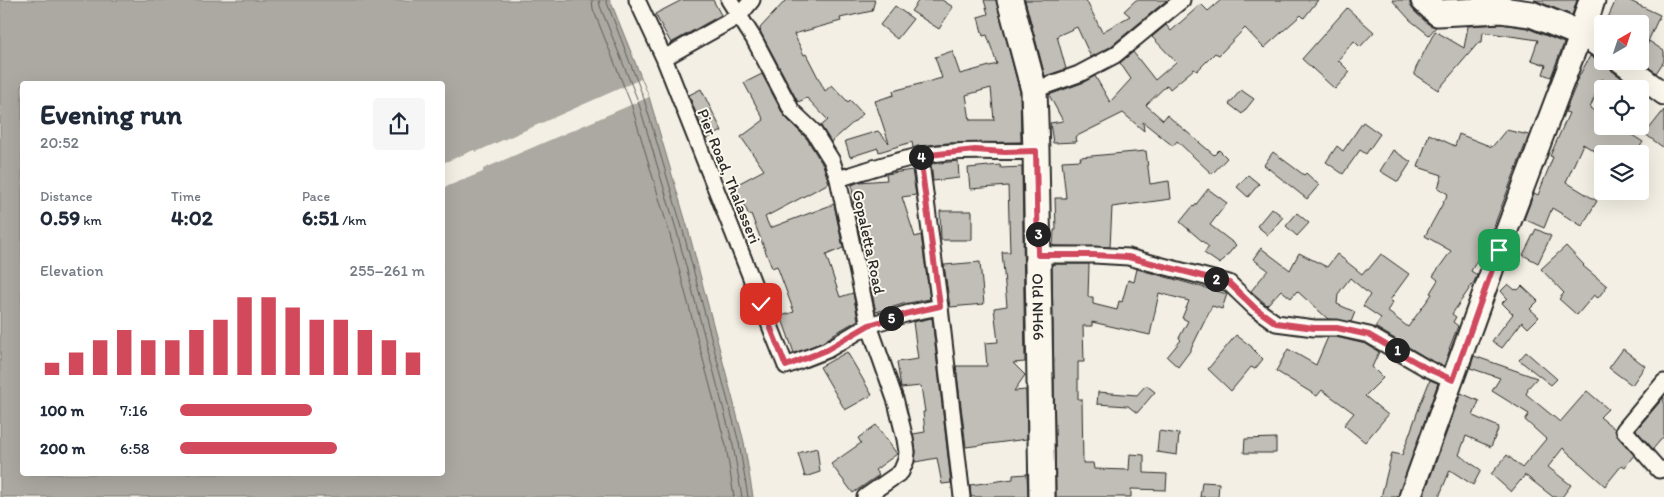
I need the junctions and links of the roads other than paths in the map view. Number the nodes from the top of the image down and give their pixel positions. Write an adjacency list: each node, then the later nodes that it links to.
1 (636, 0): 11 (street, Pier Road, Thalasseri)
2 (730, 0): 8 (street, Gopaletta Road)
3 (752, 0): 8 (street)
4 (1010, 0): 13 (main road, Old NH66)
5 (1182, 0): 13 (street)
6 (1424, 0): 9 (main road)
7 (1592, 0): 9 (main road)
8 (739, 16): 11 (street); 17 (street, Gopaletta Road)
9 (1581, 34): 10 (street); 21 (street)
10 (1594, 43)
11 (664, 58): 20 (street, Pier Road, Thalasseri)
12 (1632, 70): 14 (street)
13 (1034, 90): 15 (main road, Old NH66)
14 (1664, 94)
15 (1036, 151): 16 (street); 18 (main road, Old NH66)
16 (920, 156): 17 (street); 19 (street)
17 (838, 179): 20 (street, Gopaletta Road)
18 (1038, 255): 21 (street); 26 (main road, Old NH66)
19 (940, 306): 20 (street); 25 (street)
20 (869, 325): 24 (street, Gopaletta Road)
21 (1453, 380): 27 (street)
22 (1664, 382): 23 (street)
23 (1664, 469)
24 (865, 497)
25 (962, 497)
26 (1042, 497)
27 (1410, 497)

